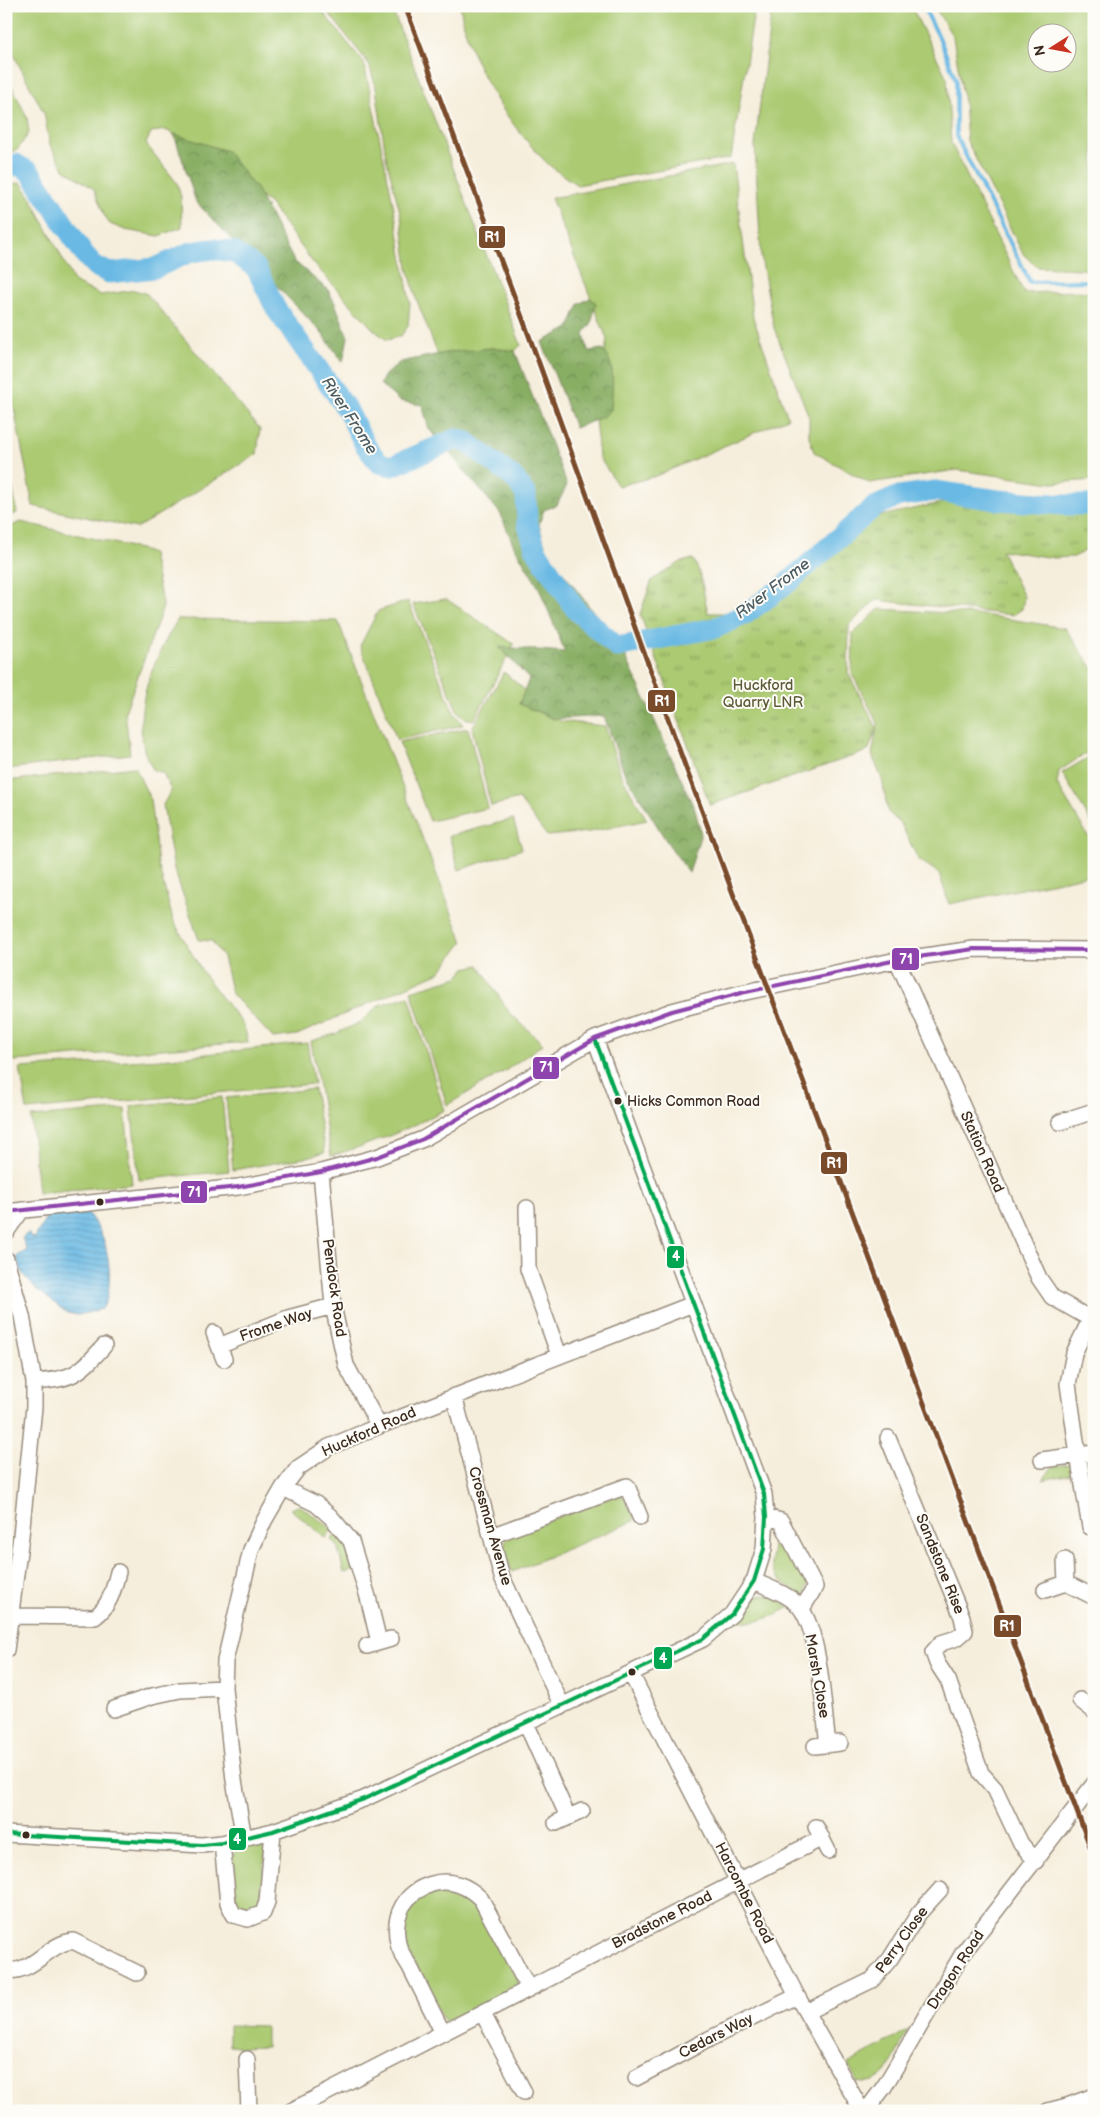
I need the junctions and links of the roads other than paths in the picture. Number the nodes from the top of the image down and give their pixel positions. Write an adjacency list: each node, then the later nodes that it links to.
1 (1094, 950): 2 (street)
2 (897, 960): 3 (street); 14 (street, Station Road)
3 (595, 1039): 6 (street); 12 (street)
4 (1094, 1110): 5 (street)
5 (1060, 1122)
6 (321, 1172): 8 (street); 13 (street, Pendock Road)
7 (527, 1208): 17 (street)
8 (22, 1210): 9 (street); 10 (street)
9 (6, 1212)
10 (6, 1232)
11 (6, 1260): 18 (street)
12 (693, 1304): 17 (street, Huckford Road); 26 (street)
13 (334, 1306): 16 (street, Frome Way); 20 (street, Pendock Road)
14 (1092, 1320): 23 (street)
15 (104, 1346): 18 (street)
16 (219, 1346)
17 (559, 1355): 19 (street, Huckford Road)
18 (34, 1382): 29 (street)
19 (454, 1396): 20 (street, Huckford Road); 30 (street, Crossman Avenue)
20 (379, 1426): 25 (street, Huckford Road)
21 (888, 1438): 56 (street, Sandstone Rise)
22 (1094, 1453): 23 (street)
23 (1078, 1455): 24 (street); 28 (street)
24 (1042, 1460)
25 (283, 1488): 39 (street); 42 (street, Huckford Road)
26 (766, 1516): 33 (street); 37 (street)
27 (640, 1517): 30 (street)
28 (1090, 1527)
29 (14, 1535): 38 (street)
30 (492, 1536): 44 (street, Crossman Avenue)
31 (1065, 1560): 34 (street)
32 (118, 1572): 38 (street)
33 (754, 1580): 37 (street); 41 (street)
34 (1066, 1583): 35 (street); 36 (street)
35 (1044, 1590)
36 (1094, 1597)
37 (802, 1609): 48 (street, Marsh Close)
38 (10, 1616): 40 (street)
39 (379, 1642)
40 (6, 1650)
41 (631, 1674): 44 (street); 57 (street, Harcombe Road)
42 (224, 1688): 46 (street); 53 (street, Huckford Road)
43 (1080, 1700): 45 (street)
44 (562, 1706): 47 (street)
45 (1094, 1710)
46 (122, 1711)
47 (526, 1723): 50 (street); 51 (street)
48 (828, 1745)
49 (1094, 1784): 56 (street, Dragon Road)
50 (569, 1817)
51 (273, 1831): 53 (street); 55 (street)
52 (6, 1834): 55 (street)
53 (244, 1839): 55 (street)
54 (822, 1839): 57 (street, Bradstone Road)
55 (222, 1844)
56 (1036, 1861): 72 (street, Dragon Road)
57 (738, 1881): 61 (street, Bradstone Road); 62 (street, Harcombe Road)
58 (940, 1890): 63 (street, Perry Close)
59 (6, 1970): 60 (street)
60 (137, 1973)
61 (529, 1989): 64 (street, Bradstone Road); 65 (street)
62 (797, 1996): 63 (street, Harcombe Road); 67 (street, Cedars Way)
63 (806, 2012): 72 (street, Harcombe Road)
64 (483, 2014): 65 (street, Bradstone Road); 68 (street)
65 (443, 2033): 71 (street, Bradstone Road)
66 (247, 2059): 70 (street)
67 (636, 2078)
68 (524, 2092)
69 (1094, 2096): 73 (street)
70 (249, 2111)
71 (291, 2111)
72 (864, 2111)
73 (1048, 2111)

